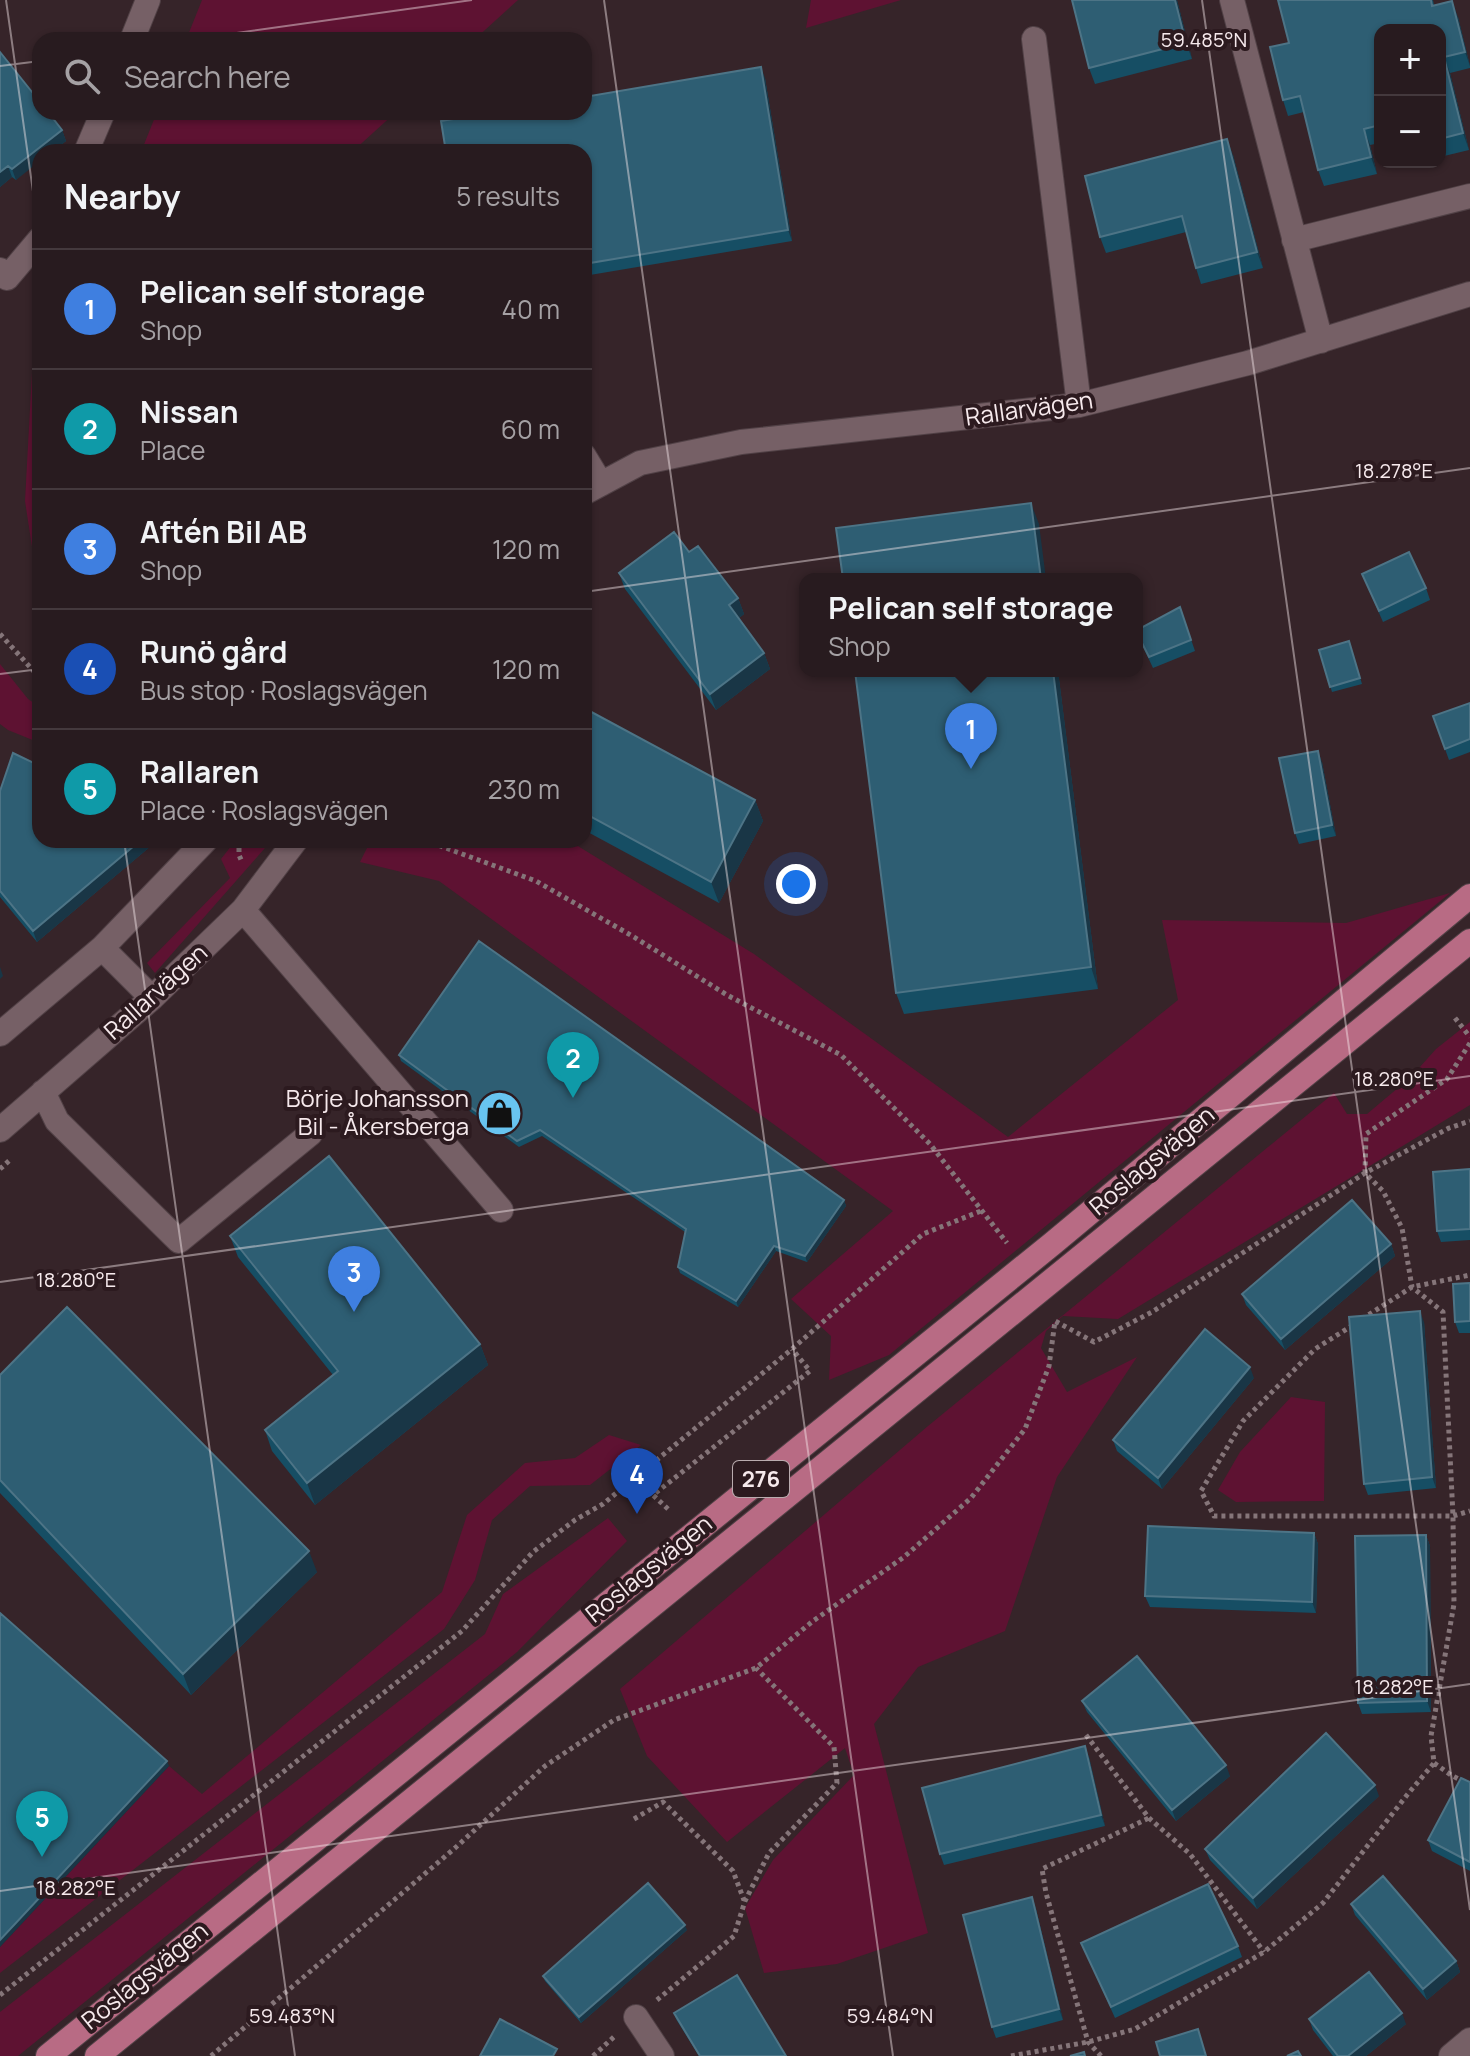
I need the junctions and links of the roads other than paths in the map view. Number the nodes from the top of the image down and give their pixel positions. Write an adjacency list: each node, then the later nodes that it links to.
1 (148, 0): 3 (street)
2 (1232, 0): 8 (street)
3 (135, 32)
4 (1034, 39): 13 (street)
5 (100, 120): 6 (street)
6 (89, 144)
7 (1470, 196): 8 (street)
8 (1294, 240): 12 (street)
9 (32, 248): 10 (street)
10 (0, 270)
11 (1470, 294): 12 (street, Rallarvägen)
12 (1321, 341): 13 (street, Rallarvägen)
13 (1079, 405): 14 (street, Rallarvägen)
14 (592, 489)
15 (198, 848): 20 (street)
16 (290, 848): 18 (street, Rallarvägen)
17 (1470, 896): 29 (main road, Roslagsvägen / 276)
18 (243, 910): 21 (street, Rallarvägen); 26 (street)
19 (1470, 941): 30 (main road, Roslagsvägen / 276)
20 (102, 948): 21 (street); 22 (street)
21 (152, 998): 23 (street, Rallarvägen)
22 (0, 1034)
23 (43, 1092): 24 (street, Rallarvägen); 25 (street)
24 (0, 1130)
25 (310, 1134)
26 (501, 1210)
27 (636, 2017): 31 (street)
28 (1470, 2040): 32 (street)
29 (48, 2056)
30 (97, 2056)
31 (662, 2056)
32 (1451, 2056)

